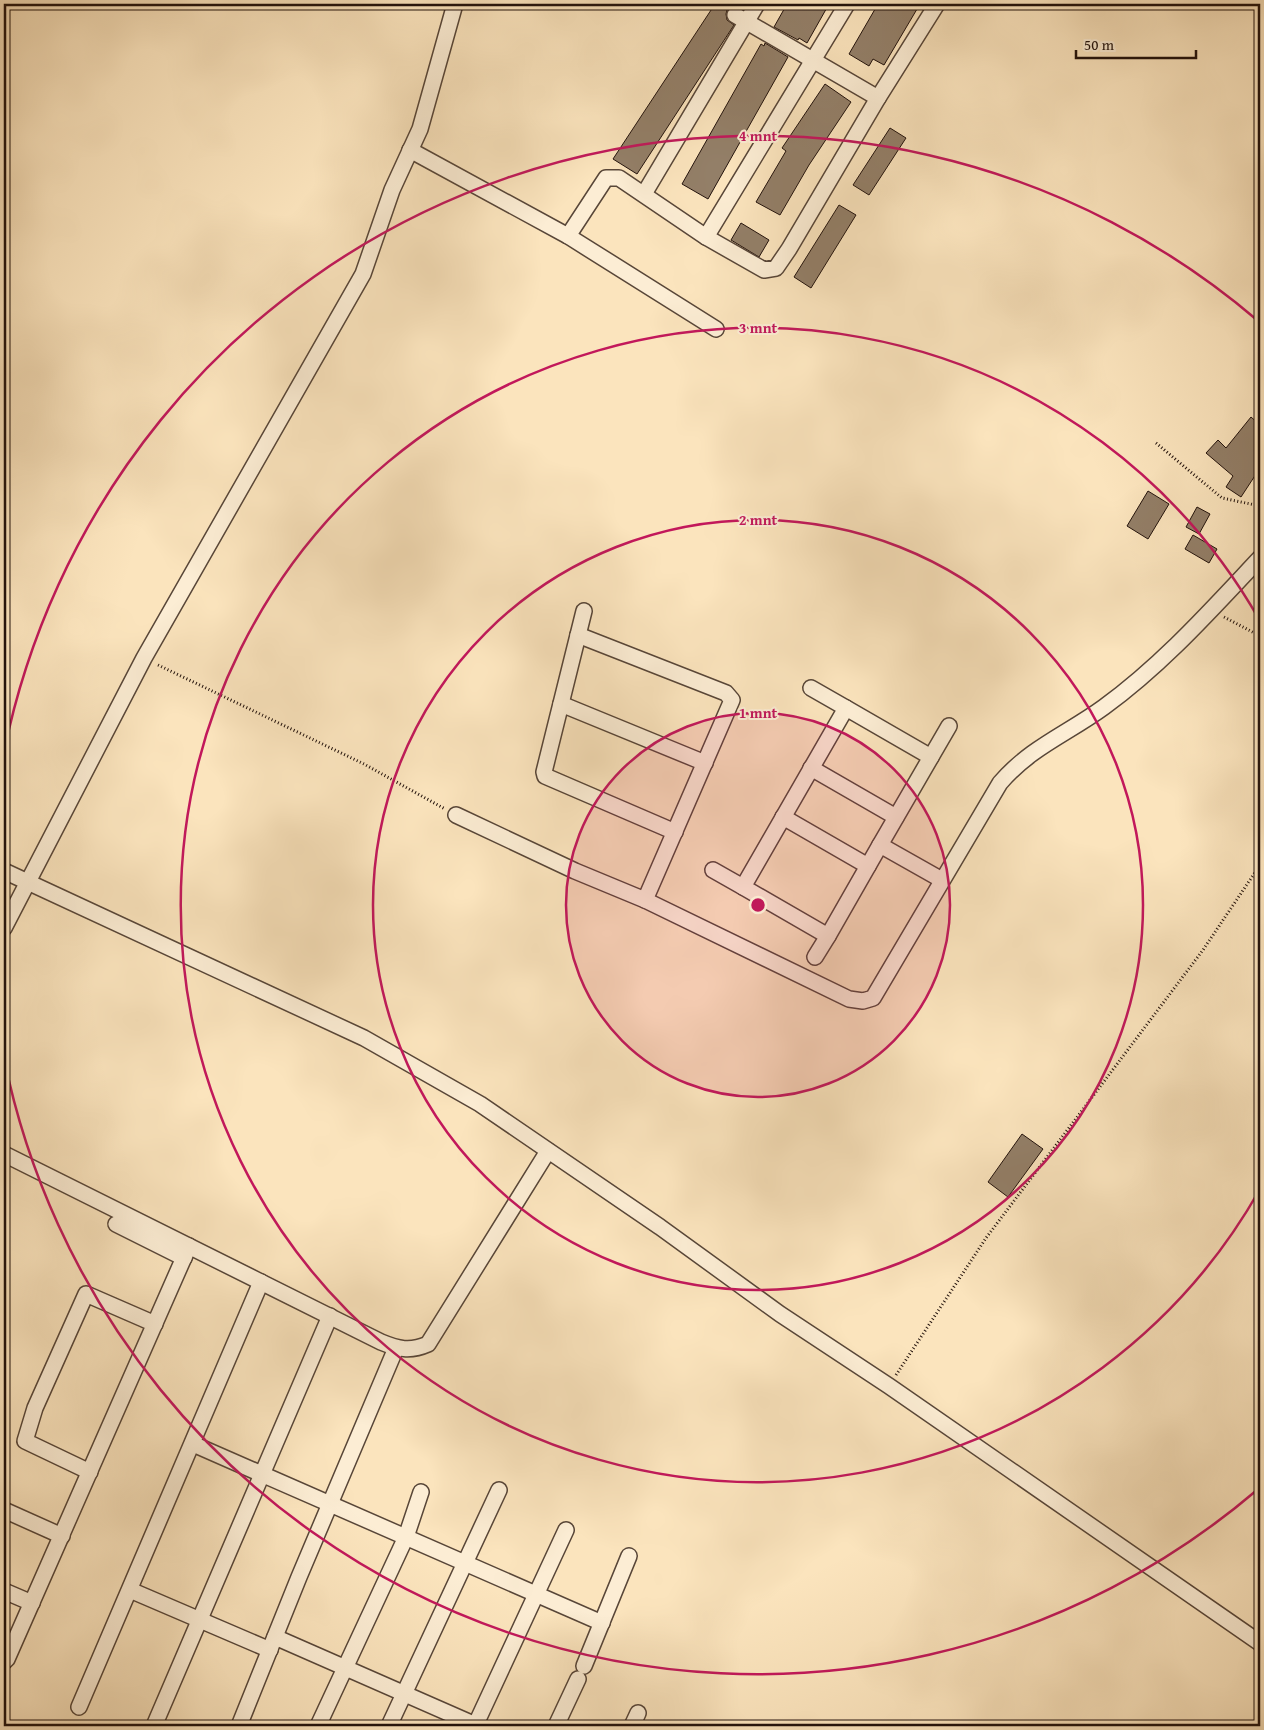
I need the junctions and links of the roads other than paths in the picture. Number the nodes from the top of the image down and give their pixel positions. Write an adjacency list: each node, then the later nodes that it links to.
1 (456, 4): 8 (street)
2 (756, 4): 5 (street)
3 (847, 4): 6 (street)
4 (937, 4): 7 (street)
5 (741, 18): 6 (street); 9 (street)
6 (813, 61): 7 (street); 11 (street)
7 (878, 98): 11 (street)
8 (410, 150): 10 (street); 32 (street)
9 (644, 194): 10 (street); 11 (street)
10 (568, 236): 12 (street)
11 (706, 237)
12 (716, 329)
13 (1260, 558): 31 (street)
14 (584, 611): 15 (street)
15 (578, 634): 17 (street); 21 (street)
16 (811, 688): 18 (street)
17 (561, 704): 21 (street); 26 (street)
18 (846, 708): 20 (street); 22 (street)
19 (949, 726): 20 (street)
20 (931, 757): 25 (street)
21 (705, 763): 26 (street)
22 (811, 768): 24 (street); 25 (street)
23 (456, 815): 34 (street)
24 (783, 817): 28 (street); 33 (street)
25 (896, 817): 27 (street)
26 (675, 832): 34 (street)
27 (880, 845): 28 (street); 31 (street)
28 (868, 866): 36 (street)
29 (713, 870): 33 (street)
30 (4, 871): 32 (street)
31 (942, 880): 34 (street)
32 (27, 882): 35 (street); 38 (street)
33 (743, 887): 36 (street)
34 (645, 900)
35 (4, 928)
36 (828, 936): 37 (street)
37 (815, 957)
38 (548, 1151): 45 (street); 65 (street)
39 (4, 1154): 41 (street)
40 (116, 1224): 41 (street)
41 (187, 1252): 42 (street); 44 (street)
42 (261, 1282): 43 (street); 46 (street)
43 (330, 1316): 45 (street); 48 (street)
44 (155, 1324): 47 (street); 47 (street)
45 (396, 1348): 51 (street)
46 (193, 1444): 48 (street); 58 (street)
47 (90, 1472): 54 (street)
48 (263, 1475): 51 (street); 62 (street)
49 (500, 1490): 57 (street)
50 (421, 1492): 55 (street)
51 (330, 1505): 55 (street); 64 (street)
52 (4, 1510): 54 (street)
53 (566, 1530): 60 (street)
54 (62, 1536): 61 (street)
55 (406, 1537): 57 (street); 67 (street)
56 (629, 1556): 63 (street)
57 (466, 1564): 60 (street); 68 (street)
58 (130, 1590): 62 (street); 69 (street)
59 (4, 1592): 61 (street)
60 (537, 1595): 63 (street); 74 (street)
61 (32, 1603): 66 (street)
62 (200, 1620): 64 (street); 70 (street)
63 (602, 1624): 75 (street)
64 (272, 1643): 67 (street); 71 (street)
65 (1260, 1643)
66 (4, 1662)
67 (344, 1667): 68 (street); 72 (street)
68 (404, 1694): 73 (street); 74 (street)
69 (78, 1707)
70 (154, 1726)
71 (239, 1726)
72 (318, 1726)
73 (389, 1726)
74 (476, 1726)
75 (556, 1726)

